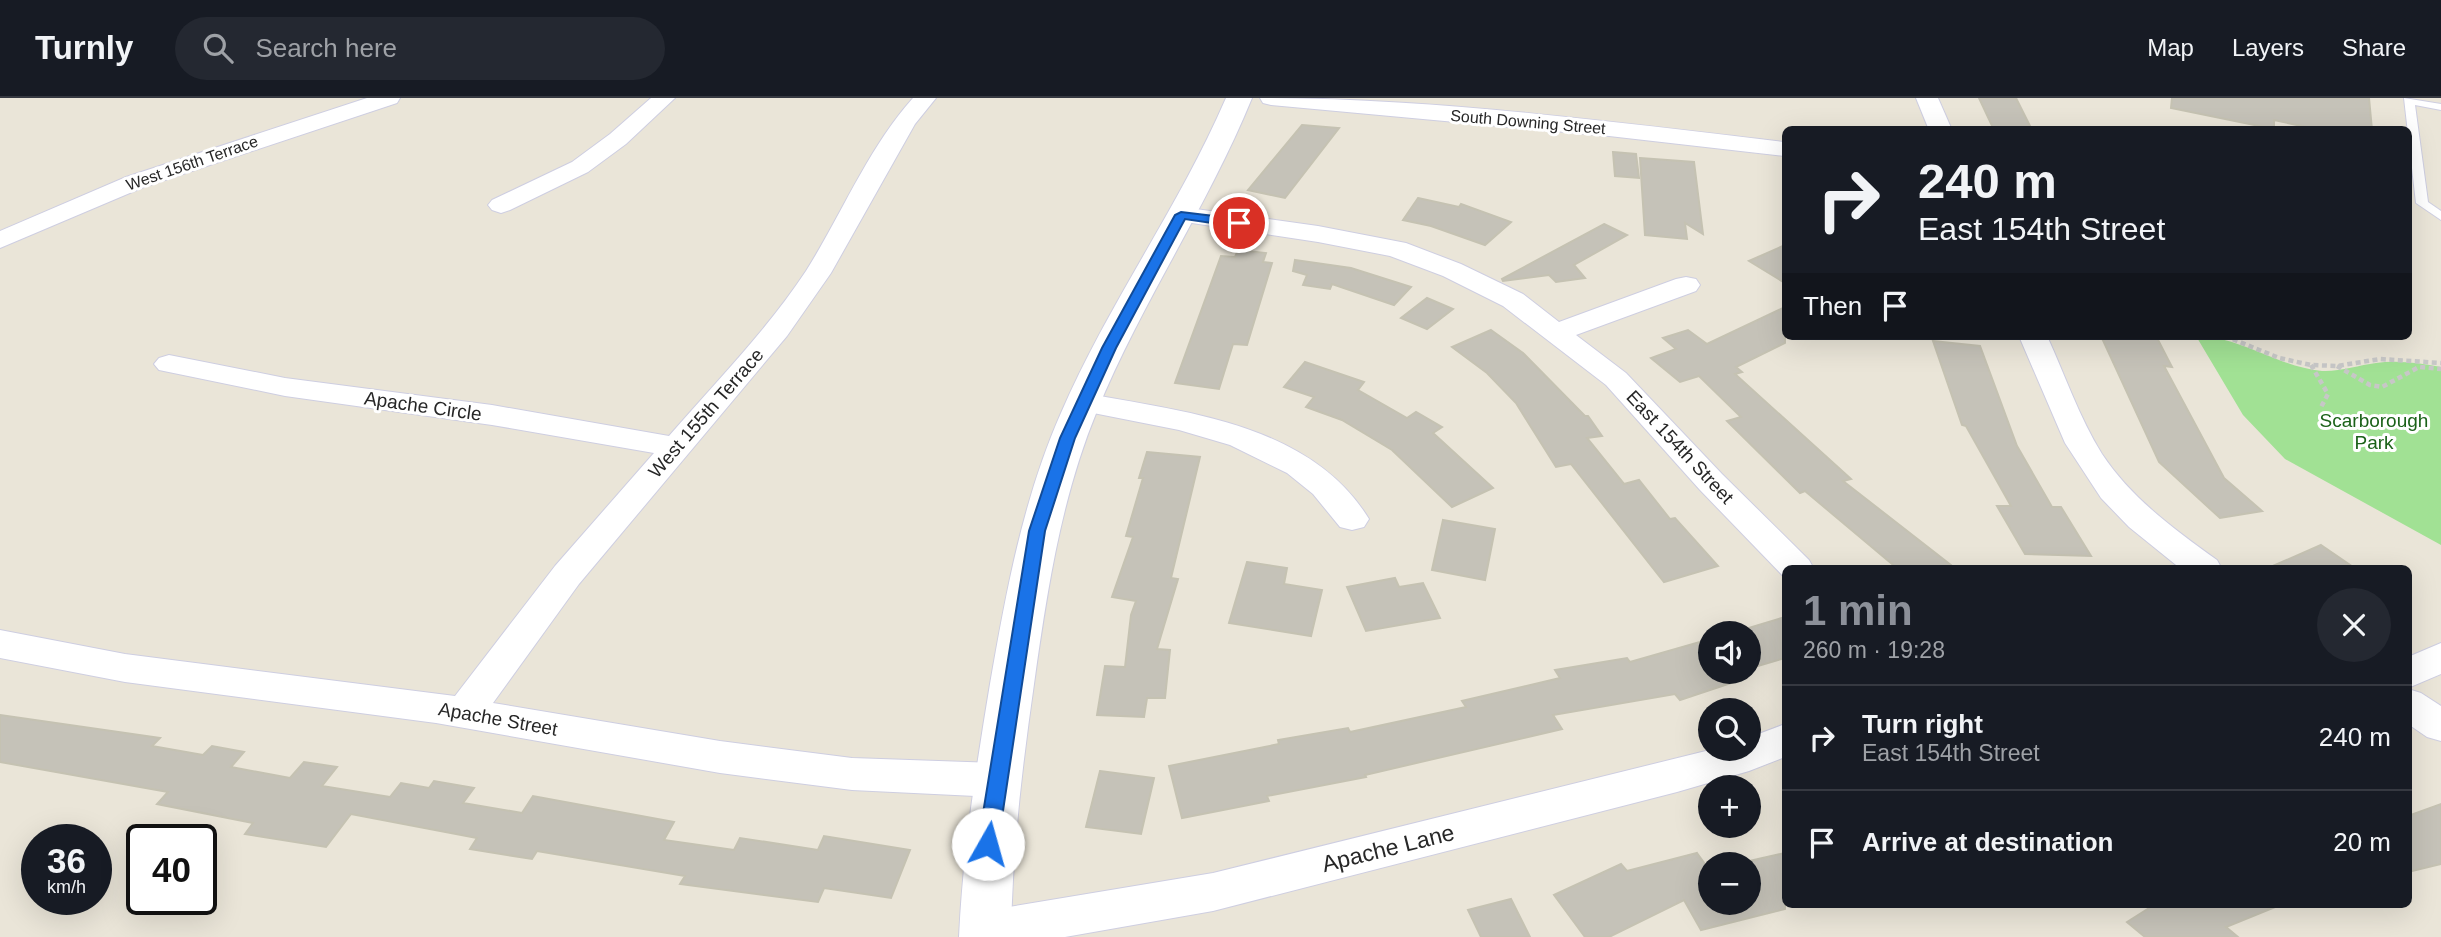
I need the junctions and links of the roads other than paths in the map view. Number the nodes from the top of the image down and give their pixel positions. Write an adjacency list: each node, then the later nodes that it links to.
1 (389, 98): 14 (street, West 156th Terrace)
2 (664, 98): 11 (street)
3 (925, 98): 20 (street, West 155th Terrace)
4 (1239, 98): 12 (street)
5 (1271, 98): 10 (street, South Downing Street)
6 (1927, 98): 9 (street)
7 (2409, 99): 8 (lane); 13 (lane)
8 (2441, 107)
9 (1939, 126)
10 (1782, 149)
11 (501, 205)
12 (1181, 215): 16 (street, East 154th Street); 19 (street)
13 (2441, 216)
14 (0, 240)
15 (1686, 285): 16 (street)
16 (1557, 332): 22 (street, East 154th Street)
17 (2035, 340): 23 (street)
18 (169, 363): 20 (street, Apache Circle)
19 (1084, 402): 21 (street); 31 (street)
20 (677, 447): 28 (street, West 155th Terrace)
21 (1352, 519)
22 (1793, 565)
23 (2199, 565)
24 (0, 644): 28 (street, Apache Street)
25 (2441, 657): 26 (street)
26 (2412, 672)
27 (2412, 707): 29 (street)
28 (464, 713): 31 (street, Apache Street)
29 (2441, 726)
30 (1782, 741): 32 (street, Apache Lane)
31 (996, 780): 32 (street)
32 (985, 934)

